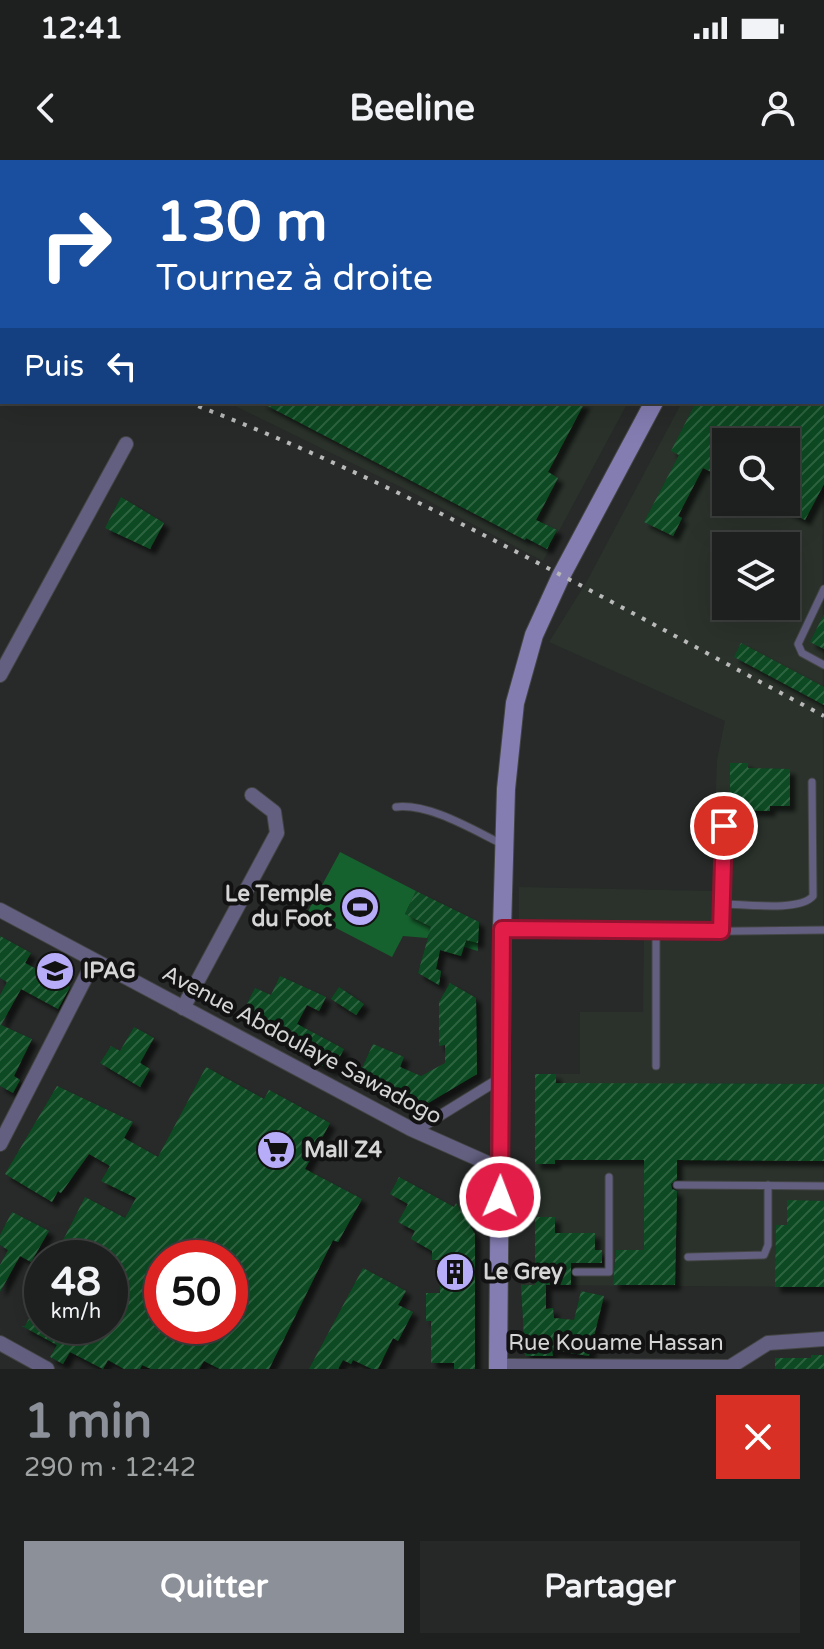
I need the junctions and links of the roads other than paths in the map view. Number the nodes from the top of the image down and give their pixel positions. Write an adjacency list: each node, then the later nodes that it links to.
1 (653, 404): 10 (main road)
2 (126, 444): 5 (street)
3 (824, 589): 4 (lane)
4 (824, 665)
5 (0, 675)
6 (812, 782): 11 (lane)
7 (252, 795): 18 (street)
8 (396, 807): 10 (lane)
9 (724, 826): 11 (lane)
10 (504, 844): 13 (main road)
11 (723, 904): 15 (lane)
12 (0, 910): 17 (street, Avenue Abdoulaye Sawadogo)
13 (502, 929): 16 (lane); 20 (main road)
14 (824, 930): 15 (lane)
15 (721, 931): 16 (lane)
16 (656, 932): 19 (lane)
17 (94, 961): 18 (street, Avenue Abdoulaye Sawadogo); 22 (street)
18 (183, 1008): 21 (street, Avenue Abdoulaye Sawadogo)
19 (656, 1066)
20 (501, 1078): 21 (street); 23 (main road)
21 (415, 1131): 23 (street, Avenue Abdoulaye Sawadogo)
22 (0, 1144)
23 (501, 1169): 32 (main road)
24 (609, 1177): 29 (lane)
25 (677, 1185): 26 (lane)
26 (768, 1185): 27 (lane); 28 (lane)
27 (824, 1186)
28 (688, 1257)
29 (576, 1272)
30 (824, 1339): 33 (street, Rue Kouame Hassan)
31 (0, 1343): 34 (street)
32 (498, 1368): 33 (street, Rue Kouame Hassan)
33 (730, 1368)
34 (47, 1369)

